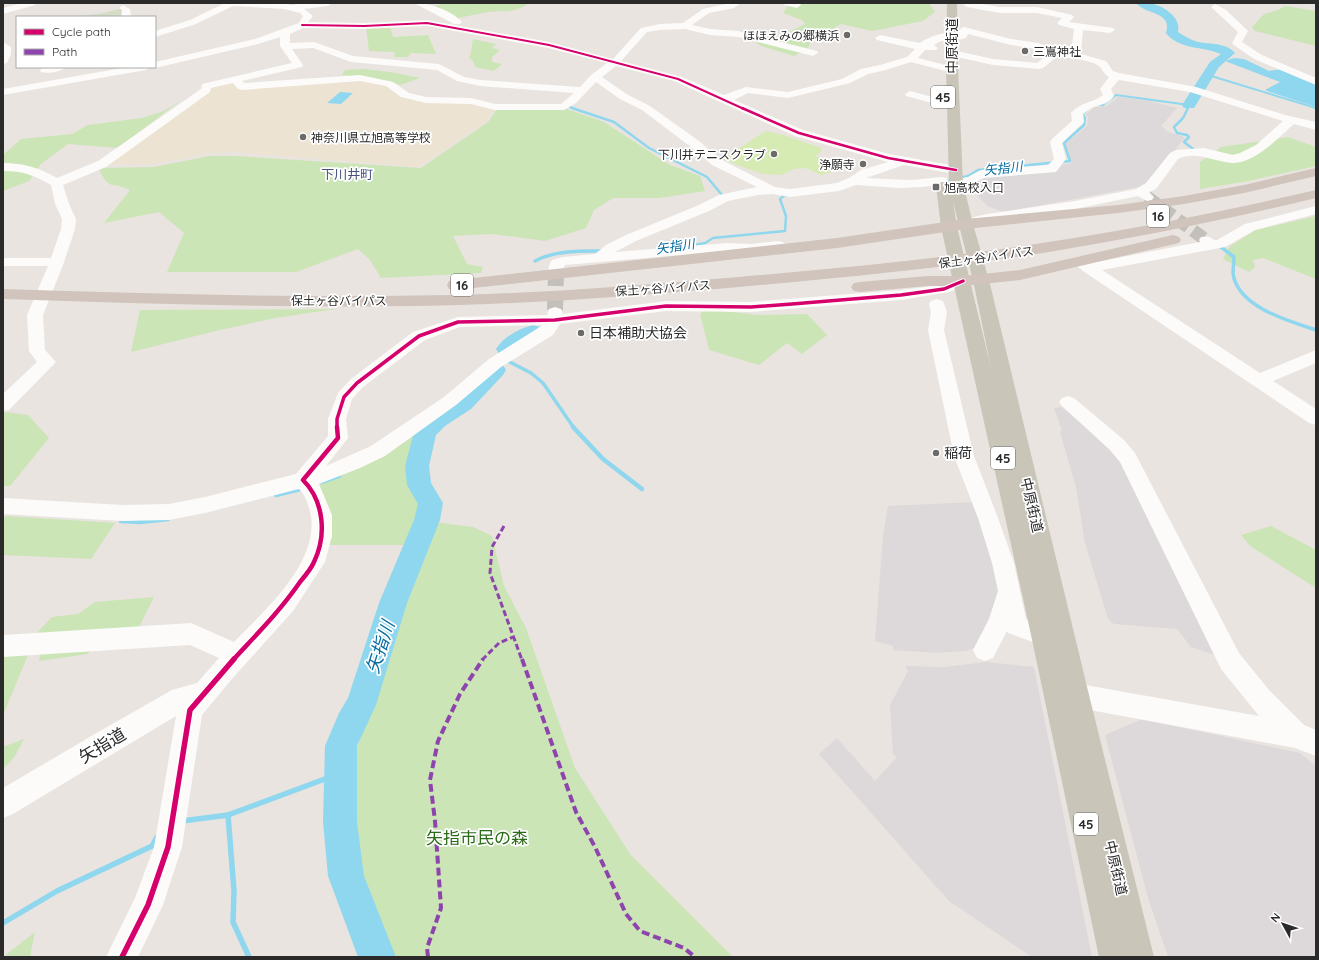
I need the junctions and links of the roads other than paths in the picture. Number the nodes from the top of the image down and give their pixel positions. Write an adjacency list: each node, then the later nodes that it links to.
1 (231, 3): 12 (street); 22 (street)
2 (328, 3): 12 (street)
3 (418, 3): 19 (street)
4 (737, 3): 17 (street)
5 (787, 3): 10 (street)
6 (968, 3): 8 (street); 15 (street)
7 (1225, 3): 47 (street)
8 (949, 4): 23 (main road, 中原街道 / 45)
9 (17, 5): 13 (street); 14 (street)
10 (797, 5)
11 (1058, 6): 15 (street)
12 (294, 7): 16 (street)
13 (33, 8)
14 (3, 11)
15 (1047, 12): 18 (street)
16 (302, 25): 19 (street); 21 (street)
17 (685, 26): 32 (street); 36 (street)
18 (1080, 27): 20 (street); 34 (street)
19 (461, 28): 36 (street)
20 (1110, 30)
21 (286, 32): 28 (street); 33 (street)
22 (156, 34)
23 (947, 35): 27 (street); 29 (main road, 中原街道 / 45); 31 (street)
24 (880, 38): 27 (street)
25 (16, 43): 30 (street)
26 (192, 43): 33 (street)
27 (926, 44): 29 (street); 35 (street)
28 (285, 46): 45 (street); 48 (street)
29 (948, 51): 31 (street); 41 (main road, 中原街道 / 45); 58 (main road, 中原街道 / 45)
30 (4, 52)
31 (1056, 52): 34 (street)
32 (813, 53)
33 (198, 55): 37 (street)
34 (1076, 56): 43 (street)
35 (911, 59): 41 (street); 51 (street)
36 (615, 62): 44 (street); 51 (street)
37 (156, 65)
38 (56, 68): 42 (street)
39 (70, 68): 46 (street)
40 (140, 68): 46 (street)
41 (945, 68): 52 (main road, 中原街道 / 45)
42 (45, 70)
43 (1116, 76): 53 (street); 58 (street)
44 (595, 78): 48 (street); 63 (street)
45 (235, 79): 48 (street); 62 (street)
46 (60, 82): 49 (street)
47 (1316, 82)
48 (582, 90)
49 (3, 92)
50 (910, 94): 52 (street)
51 (722, 99): 56 (street)
52 (943, 103): 55 (main road, 中原街道 / 45)
53 (1291, 120): 54 (street); 67 (street)
54 (1316, 126)
55 (942, 132)
56 (902, 161): 58 (street); 61 (street)
57 (3, 167): 62 (street)
58 (947, 172): 61 (street); 67 (main road, 中原街道 / 45)
59 (1316, 172): 67 (highway)
60 (1316, 180): 69 (highway, 保土ヶ谷バイパス / 16)
61 (854, 181): 63 (street)
62 (56, 183): 72 (street)
63 (772, 190): 70 (street)
64 (1316, 194): 69 (highway, 保土ヶ谷バイパス / 16)
65 (1316, 203): 73 (highway)
66 (1316, 210): 73 (street)
67 (957, 226): 68 (highway); 76 (main road, 中原街道 / 45)
68 (869, 238): 70 (street); 77 (highway)
69 (1000, 248): 77 (highway, 保土ヶ谷バイパス / 16)
70 (605, 253): 74 (street)
71 (3, 262): 72 (street)
72 (57, 263): 84 (street)
73 (1083, 265): 76 (highway); 82 (street)
74 (556, 271)
75 (3, 280): 77 (highway, 保土ヶ谷バイパス / 16)
76 (972, 281): 77 (highway); 80 (street); 89 (main road, 中原街道 / 45); 94 (main road, 中原街道 / 45)
77 (452, 293): 78 (highway, 保土ヶ谷バイパス / 16)
78 (3, 294)
79 (937, 304): 88 (street)
80 (555, 315): 86 (street); 86 (street)
81 (1316, 356): 82 (street)
82 (1259, 380): 85 (street)
83 (1068, 402): 95 (street)
84 (3, 405)
85 (1316, 418)
86 (303, 480): 87 (street); 92 (street)
87 (5, 508)
88 (1009, 590): 89 (street); 91 (street)
89 (1044, 635): 94 (main road, 中原街道 / 45)
90 (3, 646): 92 (street)
91 (985, 650)
92 (238, 655): 93 (street)
93 (204, 693): 97 (street, 矢指道); 98 (street)
94 (1066, 694): 95 (street); 99 (main road, 中原街道 / 45); 100 (main road, 中原街道 / 45)
95 (1300, 737): 96 (street)
96 (1316, 756)
97 (3, 804)
98 (122, 957)
99 (1116, 957)
100 (1137, 957)

